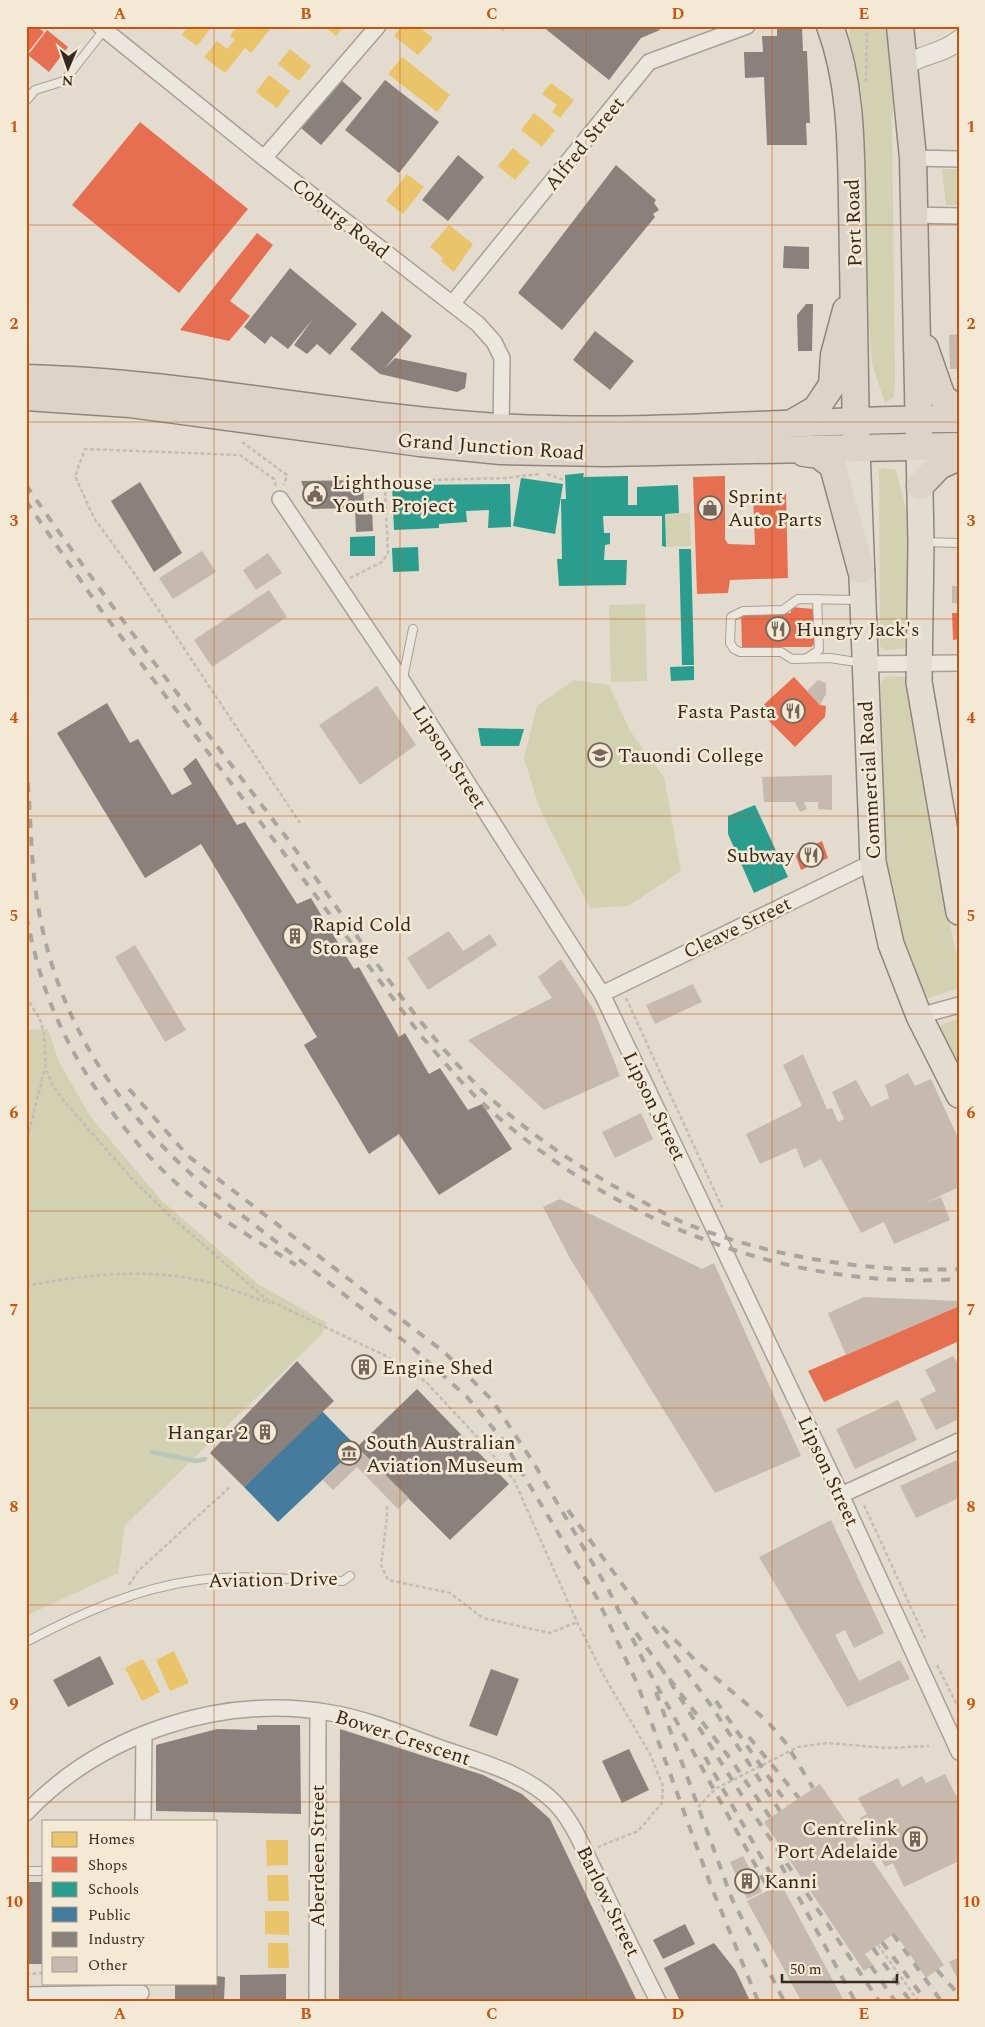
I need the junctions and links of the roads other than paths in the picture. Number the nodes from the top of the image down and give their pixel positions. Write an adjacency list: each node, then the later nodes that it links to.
1 (378, 26): 9 (street)
2 (747, 26): 15 (street, Alfred Street)
3 (830, 26): 14 (highway, Port Road)
4 (900, 26): 7 (highway)
5 (102, 28): 8 (lane); 9 (street, Coburg Road)
6 (959, 40): 7 (street)
7 (906, 65): 10 (highway)
8 (26, 101)
9 (264, 158): 15 (street, Coburg Road)
10 (913, 158): 11 (street); 12 (highway)
11 (959, 159)
12 (913, 215): 13 (street); 16 (highway)
13 (959, 216)
14 (855, 281): 22 (highway, Port Road); 23 (highway)
15 (452, 304): 24 (street, Coburg Road)
16 (916, 313): 19 (highway); 21 (highway)
17 (26, 378): 24 (highway, Grand Junction Road)
18 (26, 397): 24 (highway, Grand Junction Road)
19 (959, 410)
20 (959, 419): 21 (highway, Grand Junction Road)
21 (918, 420): 22 (highway, Grand Junction Road); 26 (highway)
22 (856, 422): 23 (highway, Grand Junction Road); 27 (highway, Port Road)
23 (789, 424): 24 (highway, Grand Junction Road)
24 (501, 439): 28 (highway, Grand Junction Road)
25 (959, 446): 26 (highway, Grand Junction Road)
26 (919, 447): 27 (highway, Grand Junction Road); 30 (main road)
27 (857, 449): 28 (highway, Grand Junction Road); 34 (main road, Commercial Road)
28 (782, 451): 34 (highway)
29 (959, 456): 30 (highway)
30 (920, 486): 32 (main road)
31 (280, 499): 44 (street, Lipson Street)
32 (921, 542): 33 (lane); 41 (main road)
33 (959, 543)
34 (861, 570): 36 (main road, Commercial Road)
35 (817, 599): 36 (lane); 38 (lane); 39 (lane)
36 (862, 600): 43 (main road, Commercial Road)
37 (413, 629): 44 (lane)
38 (819, 650): 39 (lane); 40 (lane)
39 (806, 658): 40 (lane)
40 (830, 658): 43 (lane)
41 (918, 663): 42 (street); 43 (street); 46 (main road)
42 (959, 663)
43 (864, 664): 45 (main road, Commercial Road)
44 (403, 682): 47 (street, Lipson Street)
45 (873, 862): 47 (street, Cleave Street); 49 (main road, Commercial Road)
46 (959, 912)
47 (602, 994): 52 (street, Lipson Street)
48 (959, 1005): 49 (street)
49 (919, 1016): 50 (main road, Commercial Road)
50 (959, 1095)
51 (959, 1441): 52 (street)
52 (841, 1495): 57 (street, Lipson Street)
53 (350, 1576): 54 (lane, Aviation Drive)
54 (26, 1642)
55 (318, 1710): 56 (street, Bower Crescent); 58 (street, Bower Crescent); 65 (street, Aberdeen Street)
56 (144, 1735): 59 (street, Bower Crescent); 60 (street)
57 (959, 1752)
58 (556, 1804): 66 (street, Barlow Street)
59 (26, 1813)
60 (143, 1820)
61 (26, 1871): 62 (lane)
62 (42, 1871)
63 (141, 1992): 64 (street)
64 (26, 1995)
65 (317, 2001)
66 (658, 2001)

